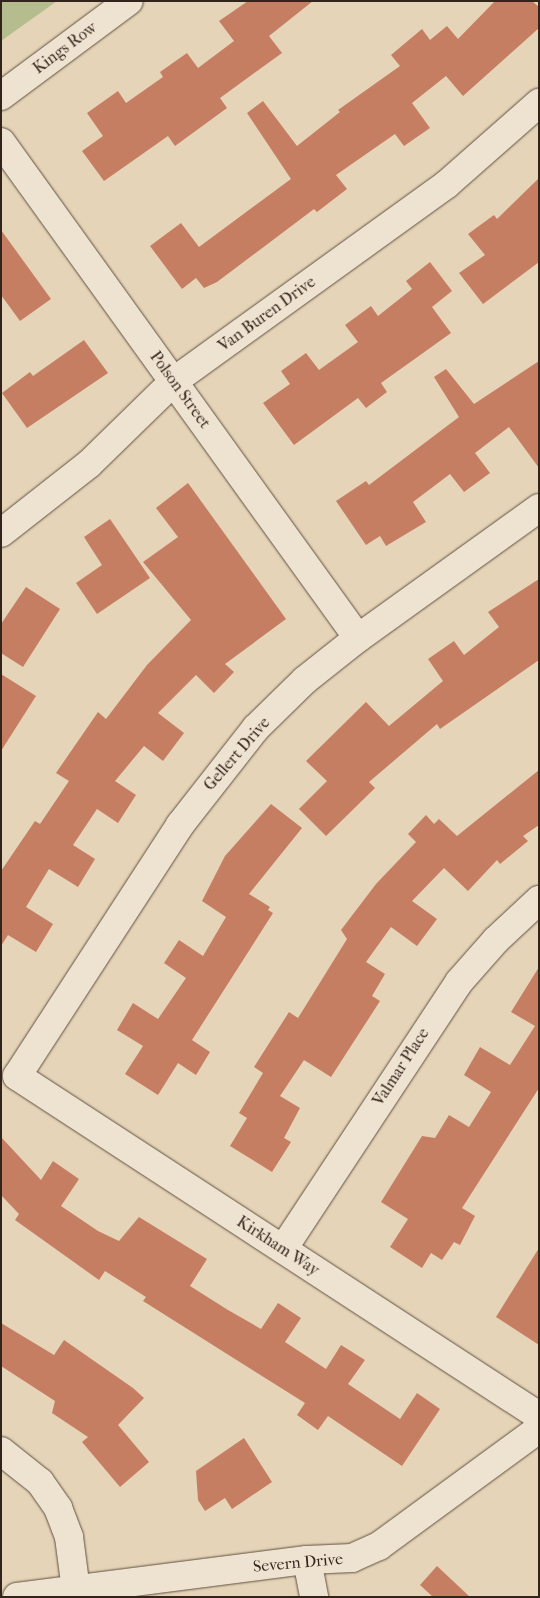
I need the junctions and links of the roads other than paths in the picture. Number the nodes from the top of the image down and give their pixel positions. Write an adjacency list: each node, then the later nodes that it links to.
1 (129, 1): 2 (street, Kings Row)
2 (1, 96)
3 (539, 103): 5 (street, Van Buren Drive)
4 (1, 142): 5 (street, Polson Street)
5 (174, 381): 7 (street, Van Buren Drive); 8 (street, Polson Street)
6 (539, 508): 8 (street, Gellert Drive)
7 (1, 533)
8 (358, 638): 10 (street, Gellert Drive)
9 (539, 900): 11 (street, Valmar Place)
10 (17, 1076): 11 (street, Kirkham Way)
11 (282, 1249): 12 (street, Kirkham Way)
12 (539, 1416)
13 (539, 1429): 15 (street, Severn Drive)
14 (1, 1452): 16 (street)
15 (308, 1560): 16 (street, Severn Drive); 18 (street)
16 (76, 1590): 17 (street, Severn Drive)
17 (17, 1597)
18 (314, 1597)

